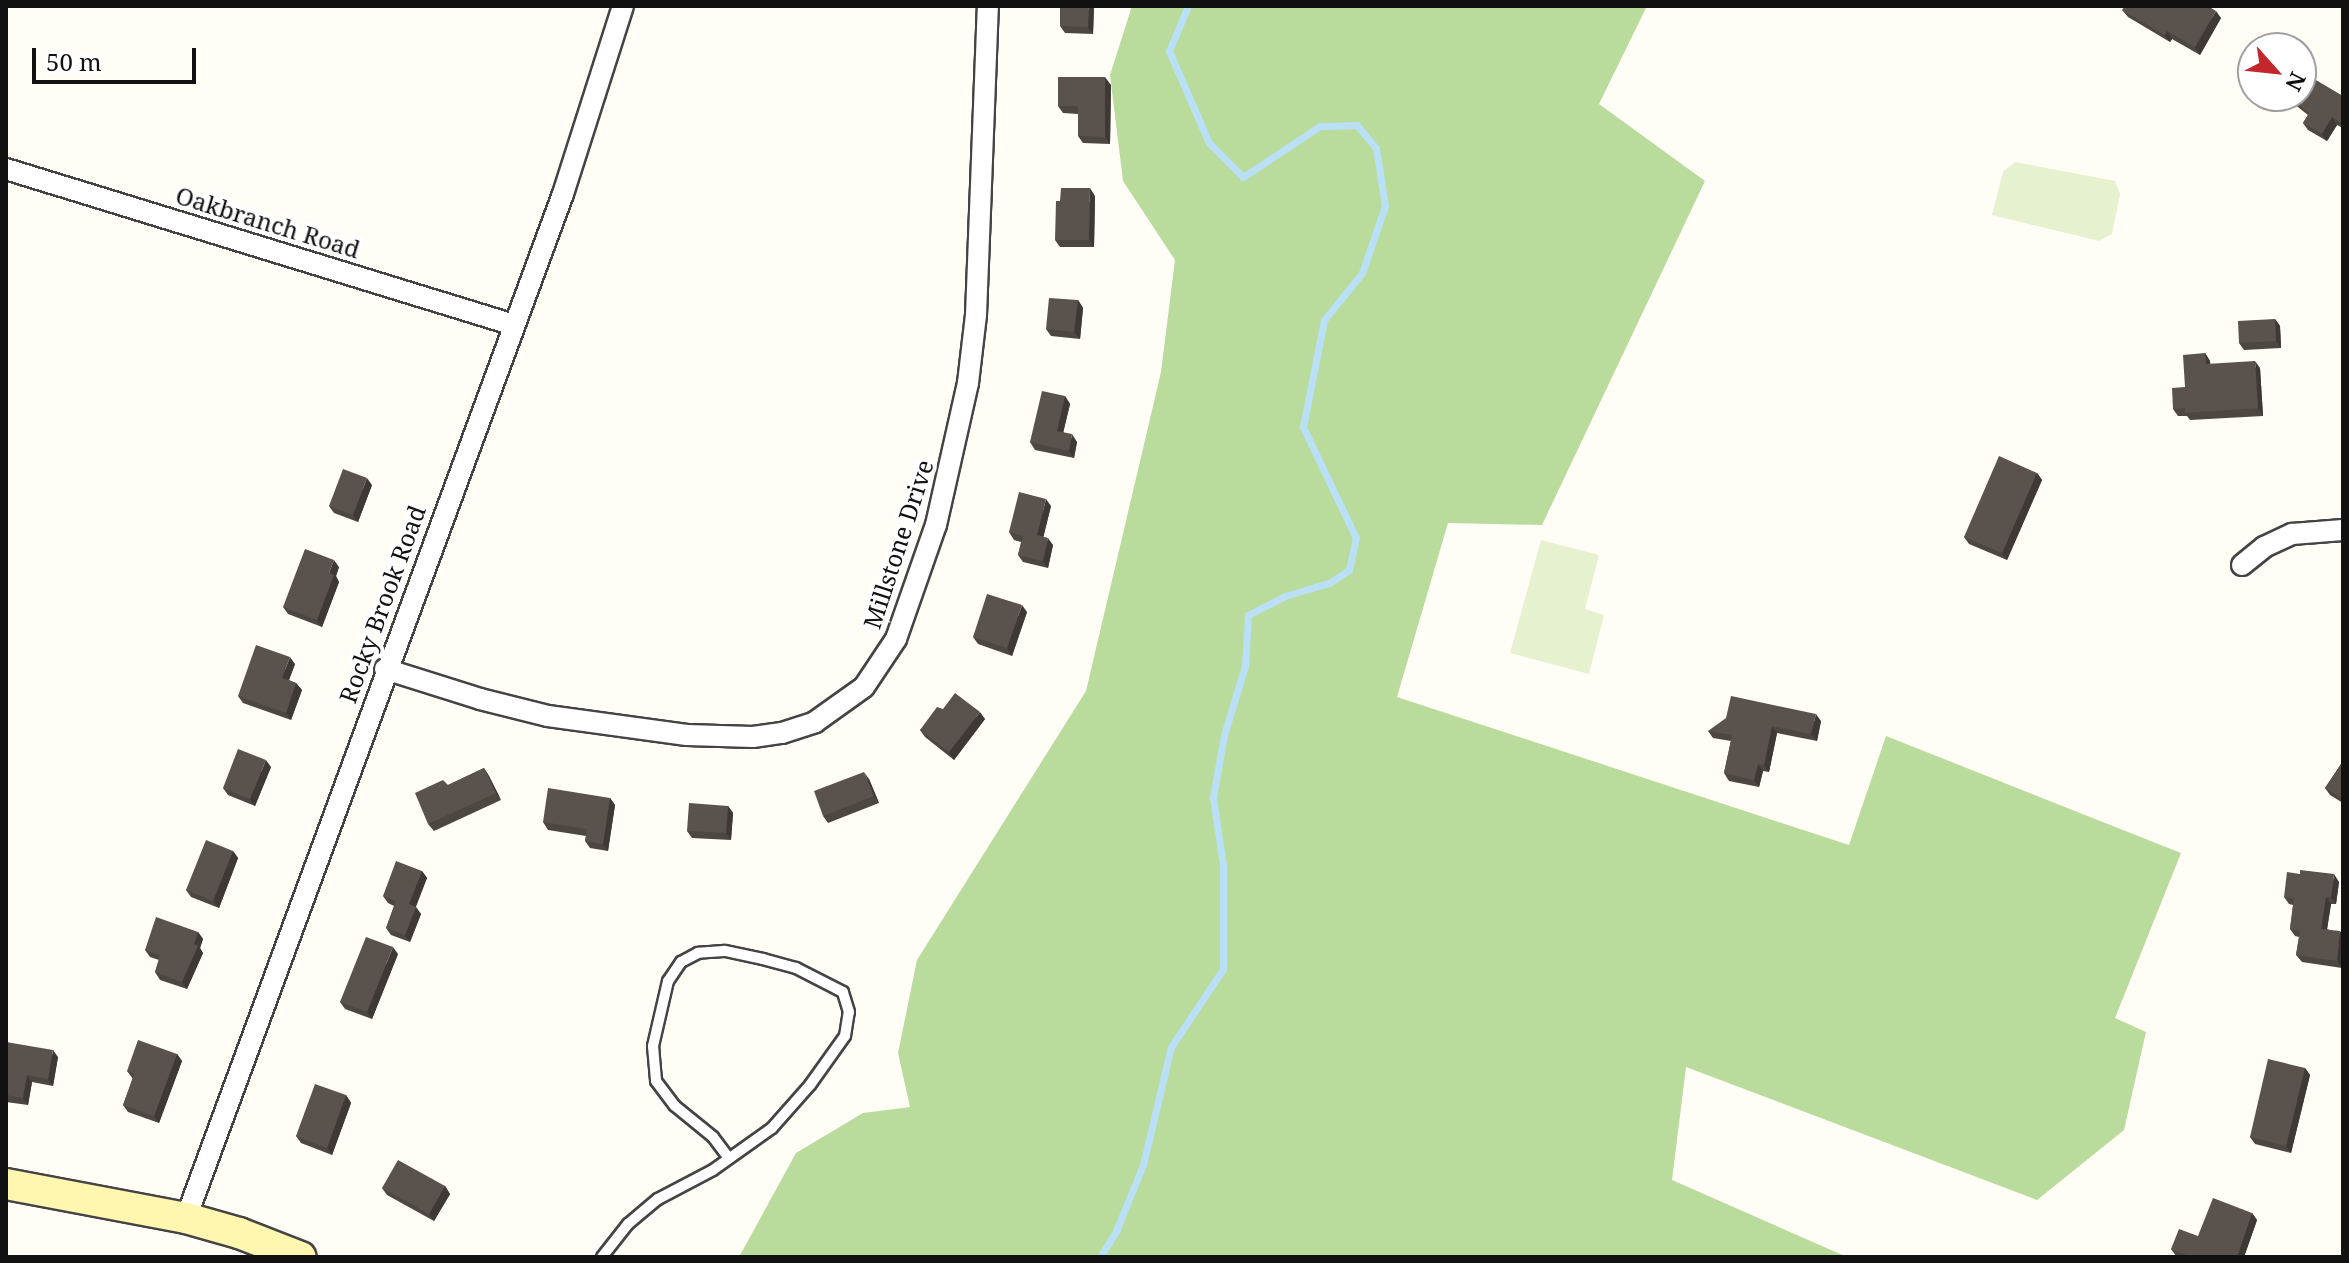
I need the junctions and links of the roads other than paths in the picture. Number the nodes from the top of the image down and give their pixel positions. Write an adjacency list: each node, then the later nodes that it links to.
1 (623, 6): 4 (street, Rocky Brook Road)
2 (988, 6): 7 (street, Millstone Drive)
3 (6, 169): 4 (street, Oakbranch Road)
4 (514, 325): 7 (street, Rocky Brook Road)
5 (2343, 530): 6 (street)
6 (2242, 565)
7 (385, 669): 10 (street, Rocky Brook Road)
8 (728, 1157): 8 (lane); 12 (lane)
9 (6, 1184): 10 (street)
10 (186, 1218): 11 (street)
11 (301, 1257)
12 (602, 1257)

